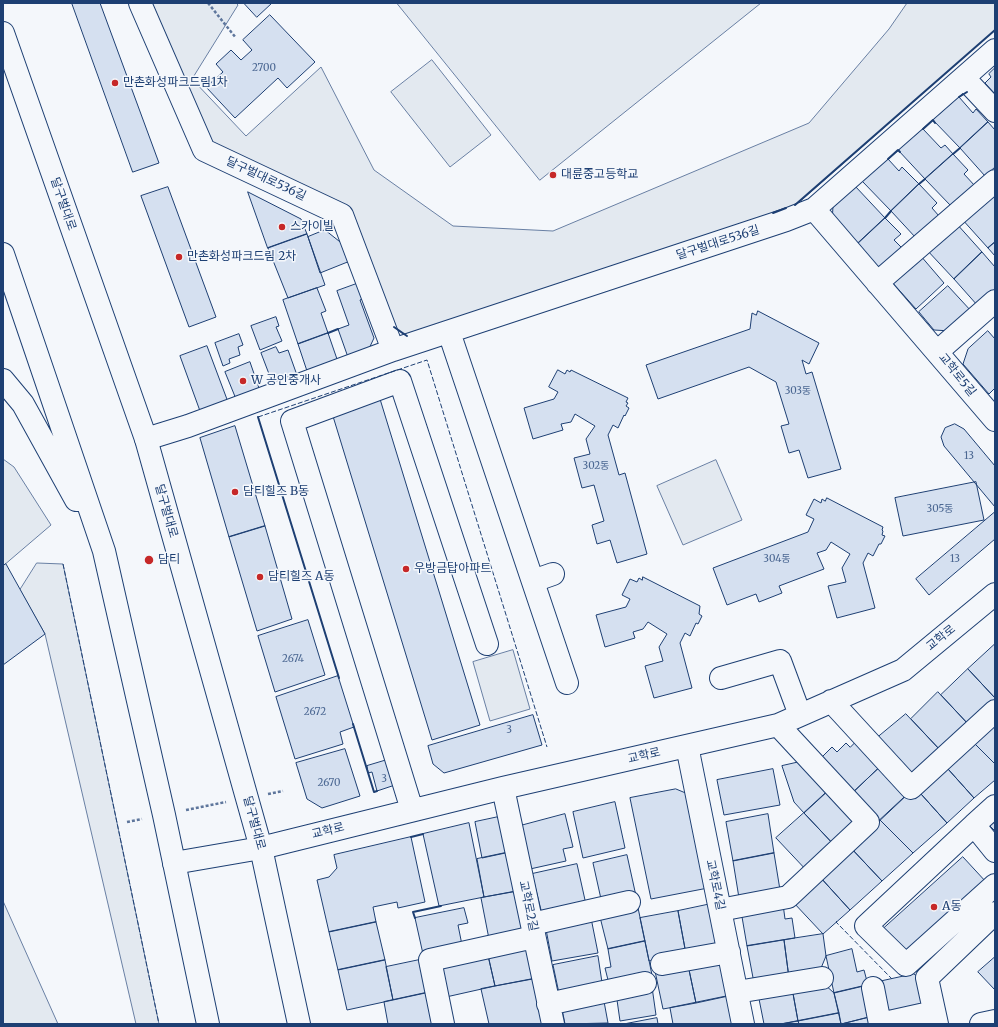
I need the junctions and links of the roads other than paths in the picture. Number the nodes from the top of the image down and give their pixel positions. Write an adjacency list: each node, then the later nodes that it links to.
1 (140, 3): 12 (street, 달구벌대로536길)
2 (3, 33): 16 (street, 달구벌대로)
3 (995, 50): 4 (street, 달구벌대로536길)
4 (964, 78): 5 (street); 7 (street, 달구벌대로536길)
5 (995, 111)
6 (995, 181): 9 (street)
7 (814, 209): 9 (street); 11 (street, 달구벌대로536길)
8 (3, 254): 17 (street)
9 (877, 283): 13 (street)
10 (995, 301): 13 (street, 교학로5길)
11 (449, 332): 12 (street, 달구벌대로536길); 21 (street)
12 (393, 350): 16 (street, 달구벌대로536길)
13 (937, 352): 15 (street, 교학로5길)
14 (3, 380): 17 (street)
15 (995, 420)
16 (146, 439): 31 (street, 달구벌대로)
17 (104, 551): 33 (street)
18 (995, 594): 22 (street, 교학로)
19 (487, 644): 29 (street)
20 (721, 678): 24 (street)
21 (567, 683)
22 (831, 701): 23 (street); 24 (street, 교학로)
23 (995, 711)
24 (800, 715): 25 (street, 교학로)
25 (778, 724): 26 (street, 교학로); 36 (street)
26 (687, 746): 27 (street, 교학로); 36 (street, 교학로4길)
27 (503, 788): 29 (street, 교학로); 38 (street, 교학로2길)
28 (995, 806): 30 (street)
29 (412, 810): 31 (street, 교학로)
30 (974, 825): 32 (street); 41 (street)
31 (261, 848): 33 (street, 교학로); 51 (street, 달구벌대로)
32 (995, 851)
33 (174, 863): 50 (street)
34 (995, 885): 41 (street)
35 (630, 902): 38 (street)
36 (720, 910): 39 (street, 교학로4길)
37 (995, 914): 43 (street)
38 (533, 931): 47 (street, 교학로2길); 52 (street)
39 (729, 952): 40 (street); 46 (street, 교학로4길)
40 (662, 964)
41 (906, 965): 43 (street)
42 (822, 978): 46 (street)
43 (927, 978): 48 (street)
44 (645, 983): 47 (street)
45 (873, 988): 54 (street)
46 (737, 992): 53 (street, 교학로4길)
47 (550, 1014)
48 (936, 1018): 54 (street)
49 (995, 1021): 55 (street)
50 (208, 1024)
51 (299, 1024)
52 (443, 1024)
53 (744, 1024)
54 (880, 1024)
55 (981, 1024)

